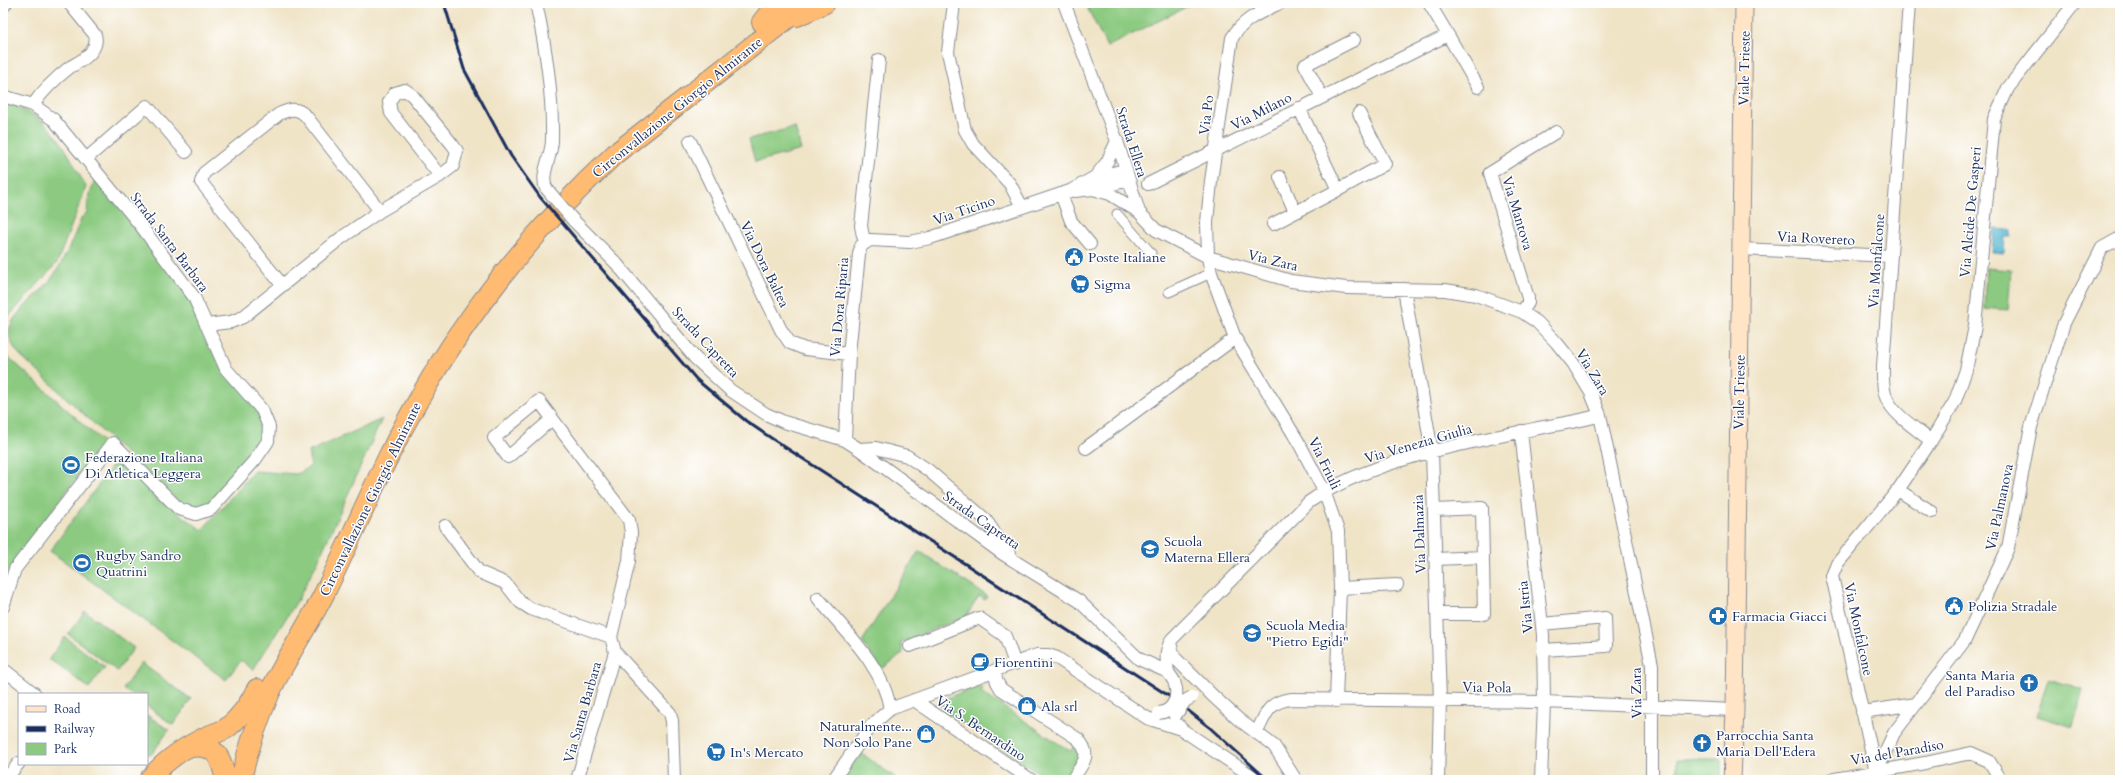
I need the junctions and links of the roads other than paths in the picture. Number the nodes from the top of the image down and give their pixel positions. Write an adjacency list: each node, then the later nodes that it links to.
1 (6, 3): 15 (street)
2 (69, 3): 23 (street)
3 (536, 3): 64 (street, Strada Capretta, bridge)
4 (777, 3): 16 (highway)
5 (788, 3): 16 (highway, Circonvallazione Giorgio Almirante)
6 (807, 3): 16 (highway, Circonvallazione Giorgio Almirante)
7 (825, 3): 16 (highway)
8 (954, 3): 40 (street)
9 (1064, 3): 28 (street, Strada Ellera)
10 (1280, 3): 29 (street, Via Po)
11 (1429, 3): 17 (street)
12 (1744, 3): 49 (main road, Viale Trieste)
13 (1909, 3): 51 (street, Via Monfalcone)
14 (2075, 3): 65 (street, Via Alcide De Gasperi)
15 (3, 7)
16 (770, 24): 92 (highway, Circonvallazione Giorgio Almirante); 118 (highway, Circonvallazione Giorgio Almirante)
17 (1448, 35): 20 (street); 22 (street, Via Milano)
18 (1354, 40): 22 (street)
19 (879, 60): 47 (street)
20 (1478, 87)
21 (3, 96): 23 (street, Strada Santa Barbara)
22 (1322, 97): 24 (street, Via Milano)
23 (33, 105): 31 (street, Strada Santa Barbara)
24 (1299, 108): 29 (street, Via Milano); 38 (street)
25 (1359, 113): 38 (street)
26 (1556, 132): 57 (street, Via Mantova)
27 (690, 141): 60 (street, Via Dora Baltea)
28 (1117, 141): 32 (street, Strada Ellera); 34 (street)
29 (1216, 150): 36 (street, Via Milano); 52 (street, Via Po)
30 (186, 152): 31 (street)
31 (86, 159): 58 (street, Strada Santa Barbara)
32 (1127, 175): 34 (street); 37 (street); 42 (street, Strada Ellera)
33 (440, 176): 33 (street); 41 (street)
34 (1095, 177): 39 (street)
35 (1280, 177): 43 (street)
36 (1148, 184)
37 (1093, 189): 39 (street); 42 (street)
38 (1338, 190): 43 (street)
39 (1065, 192): 40 (street, Via Ticino); 48 (street)
40 (1022, 207): 47 (street, Via Ticino)
41 (380, 211): 54 (street); 54 (street)
42 (1139, 212): 52 (street, Strada Ellera)
43 (1295, 212): 45 (street)
44 (1117, 214): 50 (street)
45 (1273, 224)
46 (2120, 238): 100 (street, Via Palmanova)
47 (866, 242): 60 (street, Via Dora Riparia)
48 (1090, 244)
49 (1740, 249): 51 (street, Via Rovereto); 104 (main road, Viale Trieste)
50 (1151, 253)
51 (1891, 256): 65 (street, Via Monfalcone)
52 (1208, 257): 53 (street, Via Friuli); 55 (street, Via Zara)
53 (1211, 273): 56 (street); 59 (street, Via Friuli)
54 (282, 285): 58 (street)
55 (1404, 289): 57 (street, Via Zara); 68 (street, Via Dalmazia)
56 (1169, 292)
57 (1522, 312): 61 (street, Via Zara)
58 (206, 325): 80 (street, Strada Santa Barbara)
59 (1235, 338): 66 (street); 70 (street, Via Friuli)
60 (849, 354): 64 (street, Via Dora Riparia)
61 (1600, 415): 63 (street, Via Venezia Giulia); 101 (street, Via Zara)
62 (552, 419): 62 (street); 83 (street)
63 (1521, 431): 68 (street, Via Venezia Giulia); 82 (street, Via Istria)
64 (845, 440): 67 (street, Strada Capretta)
65 (1931, 441): 69 (street, Via Monfalcone)
66 (1086, 448)
67 (859, 449): 75 (street, Strada Capretta); 75 (street)
68 (1432, 452): 70 (street, Via Venezia Giulia); 71 (street, Via Dalmazia)
69 (1898, 490): 72 (street); 105 (street, Via Monfalcone)
70 (1324, 491): 78 (street, Via Friuli); 84 (street, Via Venezia Giulia)
71 (1434, 510): 74 (street); 76 (street, Via Dalmazia)
72 (1932, 512)
73 (445, 526): 83 (street)
74 (1483, 558): 76 (street); 81 (street)
75 (1012, 559): 91 (street, Strada Capretta)
76 (1435, 559): 81 (street, Via Dalmazia)
77 (1397, 586): 78 (street)
78 (1340, 588): 96 (street, Via Friuli)
79 (818, 598): 103 (street)
80 (3, 607)
81 (1437, 614): 97 (street, Via Dalmazia)
82 (1542, 624): 86 (street, Via Istria); 86 (street)
83 (611, 637): 87 (street)
84 (1170, 643): 91 (street); 94 (street)
85 (910, 646): 88 (street)
86 (1543, 650): 98 (street, Via Istria)
87 (615, 652): 119 (street, Via Santa Barbara); 120 (street)
88 (1015, 664): 90 (street); 107 (street)
89 (3, 669): 93 (street)
90 (994, 671): 95 (street); 123 (street)
91 (1168, 672): 99 (street, bridge)
92 (257, 689): 111 (highway); 117 (highway, Circonvallazione Giorgio Almirante)
93 (34, 693)
94 (1213, 696): 106 (street, bridge); 109 (street)
95 (914, 700): 103 (street); 122 (street, Via S. Bernardino)
96 (1336, 701): 97 (street, Via Pola); 109 (street, Via Pola)
97 (1440, 702): 98 (street, Via Pola); 126 (street, Via Dalmazia)
98 (1544, 702): 101 (street, Via Pola); 127 (street, Via Istria)
99 (1174, 703): 106 (street, bridge); 107 (street, bridge)
100 (1916, 704): 102 (street); 110 (street, Via Palmanova)
101 (1652, 708): 104 (street, Via Pola); 128 (street, Via Zara)
102 (1894, 708): 105 (street); 110 (street)
103 (890, 709): 121 (street)
104 (1735, 710): 129 (main road, Viale Trieste)
105 (1862, 712): 113 (street, Via Monfalcone)
106 (1174, 716): 107 (street); 108 (street)
107 (1160, 717): 108 (street)
108 (1181, 729): 124 (street)
109 (1257, 732): 125 (street)
110 (1894, 733): 113 (street, Via Palmanova)
111 (191, 747): 115 (highway); 116 (highway)
112 (18, 764): 114 (street)
113 (1876, 772): 130 (street, Via del Paradiso); 131 (street, Via del Paradiso)
114 (5, 780)
115 (149, 780)
116 (226, 780)
117 (229, 780)
118 (241, 780)
119 (578, 780)
120 (674, 780)
121 (833, 780)
122 (1031, 780)
123 (1072, 780)
124 (1258, 780)
125 (1296, 780)
126 (1438, 780)
127 (1541, 780)
128 (1652, 780)
129 (1732, 780)
130 (1829, 780)
131 (2001, 780)

